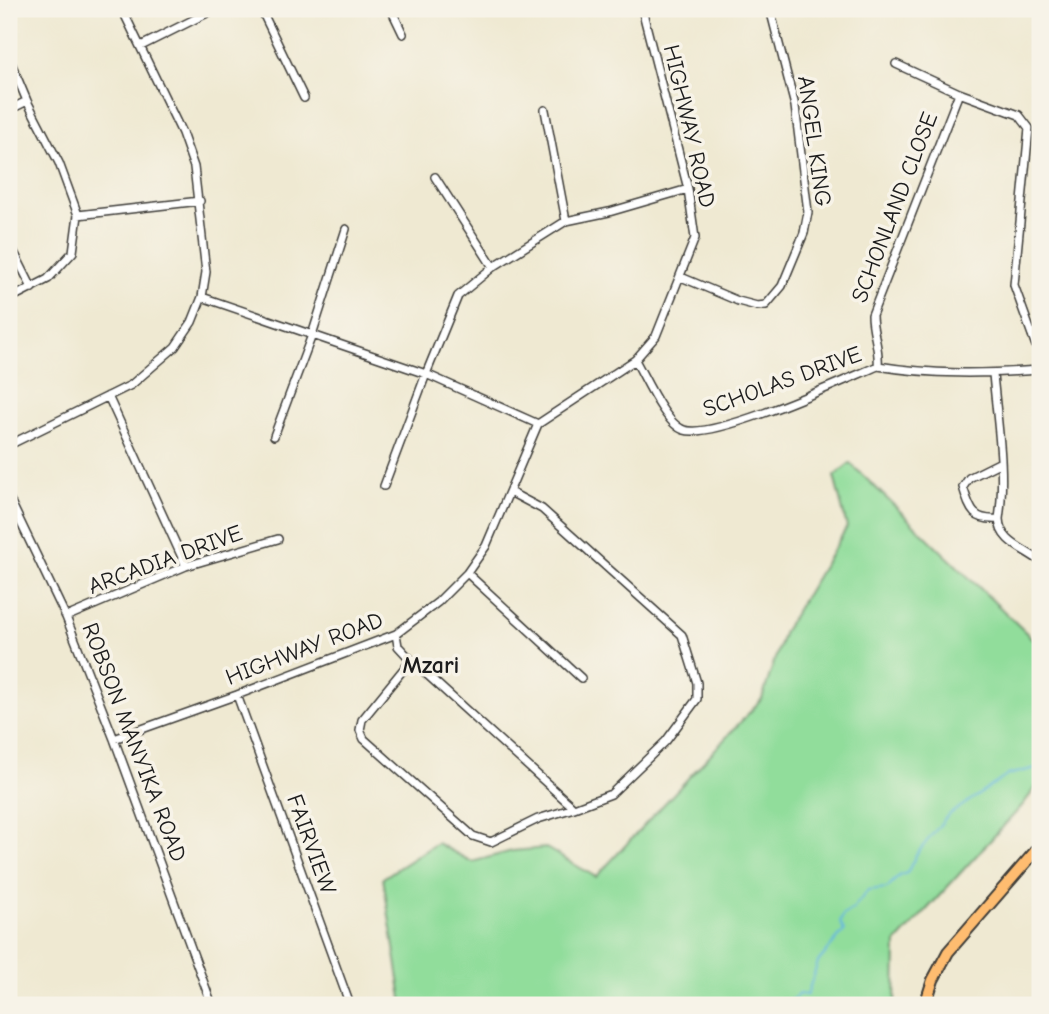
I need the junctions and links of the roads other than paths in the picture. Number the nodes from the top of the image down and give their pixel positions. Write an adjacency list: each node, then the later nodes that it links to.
1 (122, 9): 8 (street)
2 (215, 9): 8 (street)
3 (261, 9): 12 (street)
4 (391, 9): 7 (street)
5 (642, 9): 17 (street, HIGHWAY ROAD)
6 (771, 9): 24 (street, ANGEL KING)
7 (403, 34)
8 (141, 46): 18 (street)
9 (9, 58): 13 (street)
10 (896, 64): 11 (street, SCHONLAND CLOSE)
11 (959, 93): 29 (street); 31 (street, SCHONLAND CLOSE)
12 (304, 98)
13 (27, 101): 14 (street); 19 (street)
14 (9, 110)
15 (545, 110): 20 (street)
16 (435, 177): 23 (street)
17 (688, 189): 20 (street); 24 (street, HIGHWAY ROAD)
18 (200, 201): 19 (street); 26 (street)
19 (78, 215): 25 (street)
20 (566, 221): 23 (street)
21 (346, 229): 28 (street)
22 (9, 242): 25 (street)
23 (492, 267): 34 (street)
24 (681, 277): 30 (street, HIGHWAY ROAD)
25 (32, 288): 27 (street)
26 (202, 297): 28 (street); 35 (street)
27 (9, 299)
28 (312, 335): 34 (street); 37 (street)
29 (1040, 357)
30 (635, 360): 31 (street, SCHOLAS DRIVE); 36 (street, HIGHWAY ROAD)
31 (878, 366): 33 (street)
32 (1040, 370): 33 (street)
33 (993, 373): 39 (street)
34 (426, 374): 36 (street); 40 (street)
35 (108, 396): 38 (street); 46 (street)
36 (538, 424): 41 (street, HIGHWAY ROAD)
37 (274, 436)
38 (9, 445)
39 (1001, 462): 43 (street); 43 (street)
40 (384, 486)
41 (510, 492): 47 (street, HIGHWAY ROAD); 54 (street)
42 (9, 498): 48 (street, ROBSON MANYIKA ROAD)
43 (999, 519): 45 (street)
44 (278, 539): 46 (street, ARCADIA DRIVE)
45 (1040, 561)
46 (186, 566): 48 (street, ARCADIA DRIVE)
47 (467, 573): 49 (street, HIGHWAY ROAD); 51 (street)
48 (66, 617): 53 (street, ROBSON MANYIKA ROAD)
49 (397, 634): 50 (street); 52 (street, HIGHWAY ROAD)
50 (411, 660): 54 (street); 54 (street)
51 (581, 678)
52 (237, 695): 53 (street, HIGHWAY ROAD); 57 (street, FAIRVIEW)
53 (114, 739): 56 (street, ROBSON MANYIKA ROAD)
54 (574, 808)
55 (1040, 846): 58 (highway)
56 (212, 1005)
57 (350, 1005)
58 (925, 1005)

